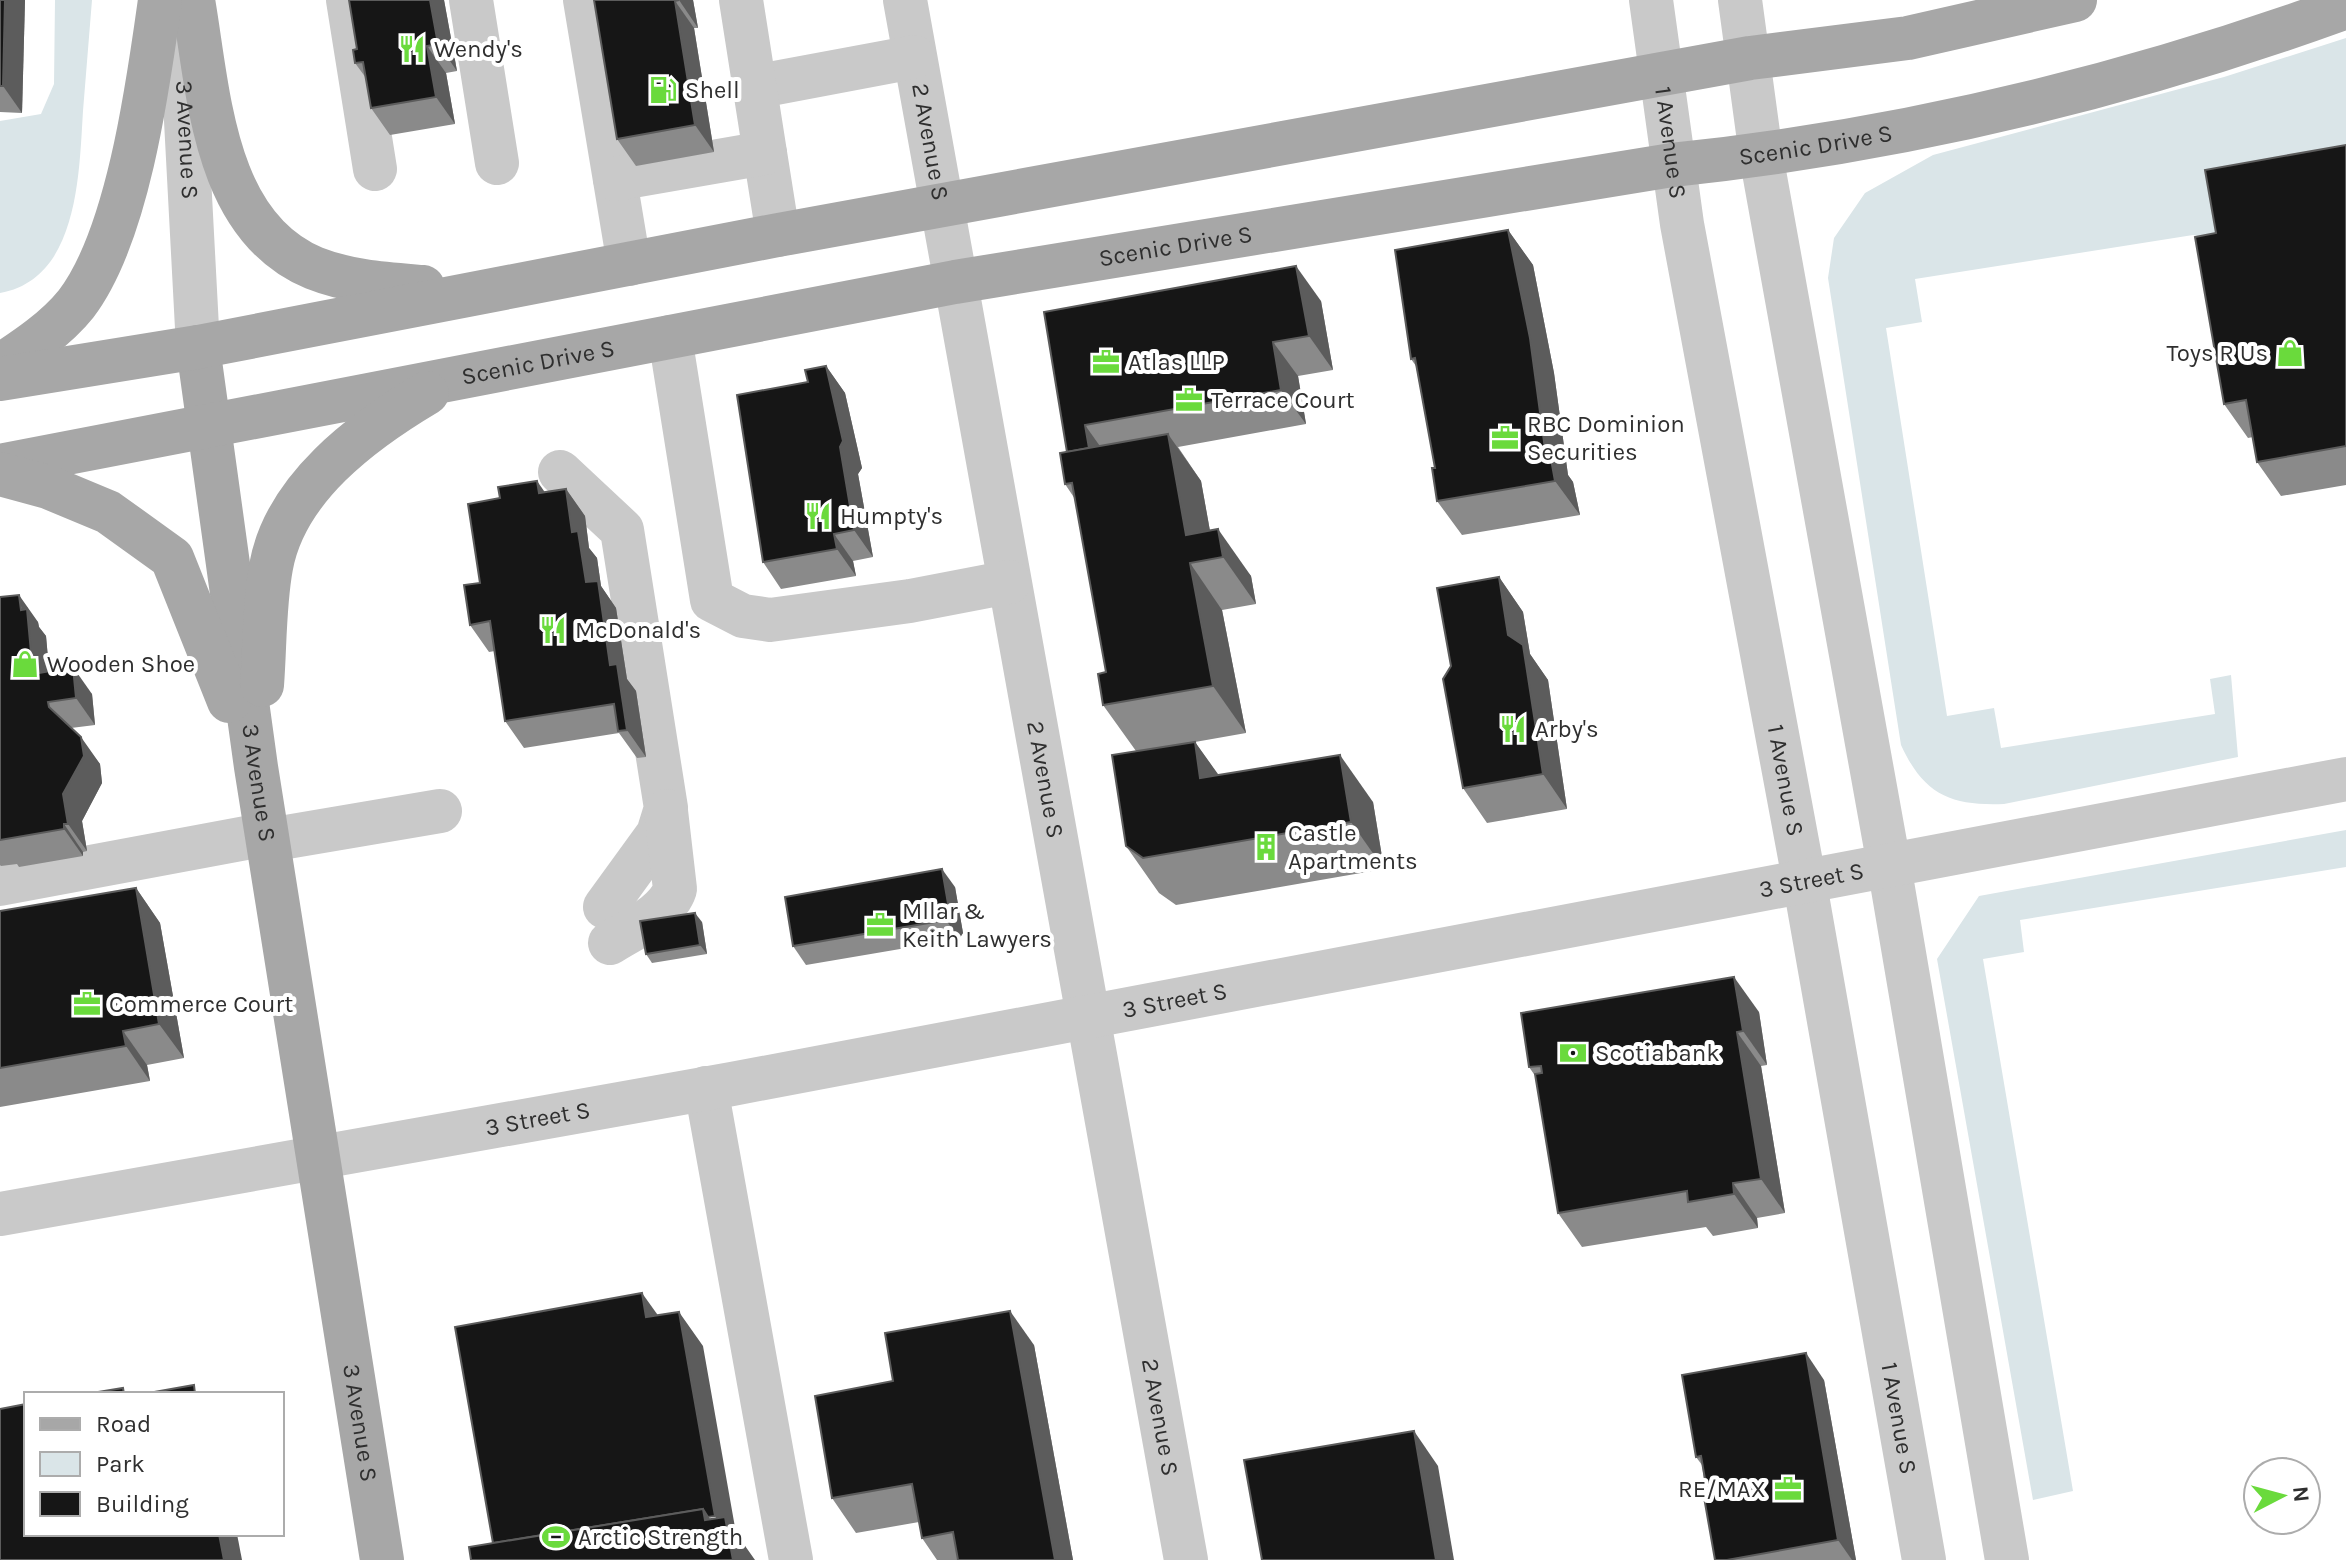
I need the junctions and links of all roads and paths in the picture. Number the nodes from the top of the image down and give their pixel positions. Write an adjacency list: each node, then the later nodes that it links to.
1 (160, 0): 30 (main road)
2 (180, 0): 29 (street, 3 Avenue S)
3 (193, 0): 27 (main road)
4 (348, 0): 21 (street)
5 (471, 0): 19 (street)
6 (585, 0): 22 (street)
7 (741, 0): 16 (street)
8 (905, 0): 13 (street, 2 Avenue S)
9 (1651, 0): 15 (street, 1 Avenue S)
10 (1740, 0): 14 (street)
11 (2075, 0): 14 (main road)
12 (2346, 7): 18 (main road, Scenic Drive S)
13 (914, 57): 16 (street); 23 (street, 2 Avenue S)
14 (1750, 58): 15 (main road); 18 (street)
15 (1659, 75): 20 (street, 1 Avenue S); 23 (main road)
16 (754, 87): 17 (street)
17 (765, 153): 22 (street); 24 (street)
18 (1761, 155): 20 (main road, Scenic Drive S); 42 (street)
19 (497, 163)
20 (1672, 165): 26 (main road, Scenic Drive S); 43 (street, 1 Avenue S)
21 (375, 169)
22 (615, 179): 25 (street)
23 (940, 206): 24 (main road); 26 (street, 2 Avenue S)
24 (778, 235): 25 (main road)
25 (629, 264): 27 (main road)
26 (955, 282): 28 (main road, Scenic Drive S); 37 (street, 2 Avenue S)
27 (481, 291): 29 (main road)
28 (670, 337): 32 (main road, Scenic Drive S); 37 (street)
29 (198, 347): 31 (main road); 33 (main road, 3 Avenue S)
30 (0, 366)
31 (0, 379)
32 (448, 380): 33 (main road, Scenic Drive S); 38 (main road)
33 (208, 426): 34 (main road, Scenic Drive S); 38 (main road, 3 Avenue S)
34 (0, 466)
35 (560, 472): 45 (street)
36 (0, 474): 38 (main road)
37 (1009, 582): 46 (street, 2 Avenue S)
38 (256, 767): 41 (main road, 3 Avenue S)
39 (2346, 779): 42 (street, 3 Street S)
40 (440, 811): 41 (street)
41 (268, 837): 44 (street); 48 (main road, 3 Avenue S)
42 (1889, 865): 43 (street, 3 Street S); 54 (street)
43 (1804, 879): 46 (street, 3 Street S); 53 (street, 1 Avenue S)
44 (0, 884)
45 (608, 925)
46 (1088, 1017): 47 (street, 3 Street S); 52 (street, 2 Avenue S)
47 (706, 1088): 48 (street, 3 Street S); 51 (street)
48 (316, 1157): 49 (street, 3 Street S); 50 (main road, 3 Avenue S)
49 (0, 1214)
50 (382, 1560)
51 (791, 1560)
52 (1186, 1560)
53 (1924, 1560)
54 (2007, 1560)

